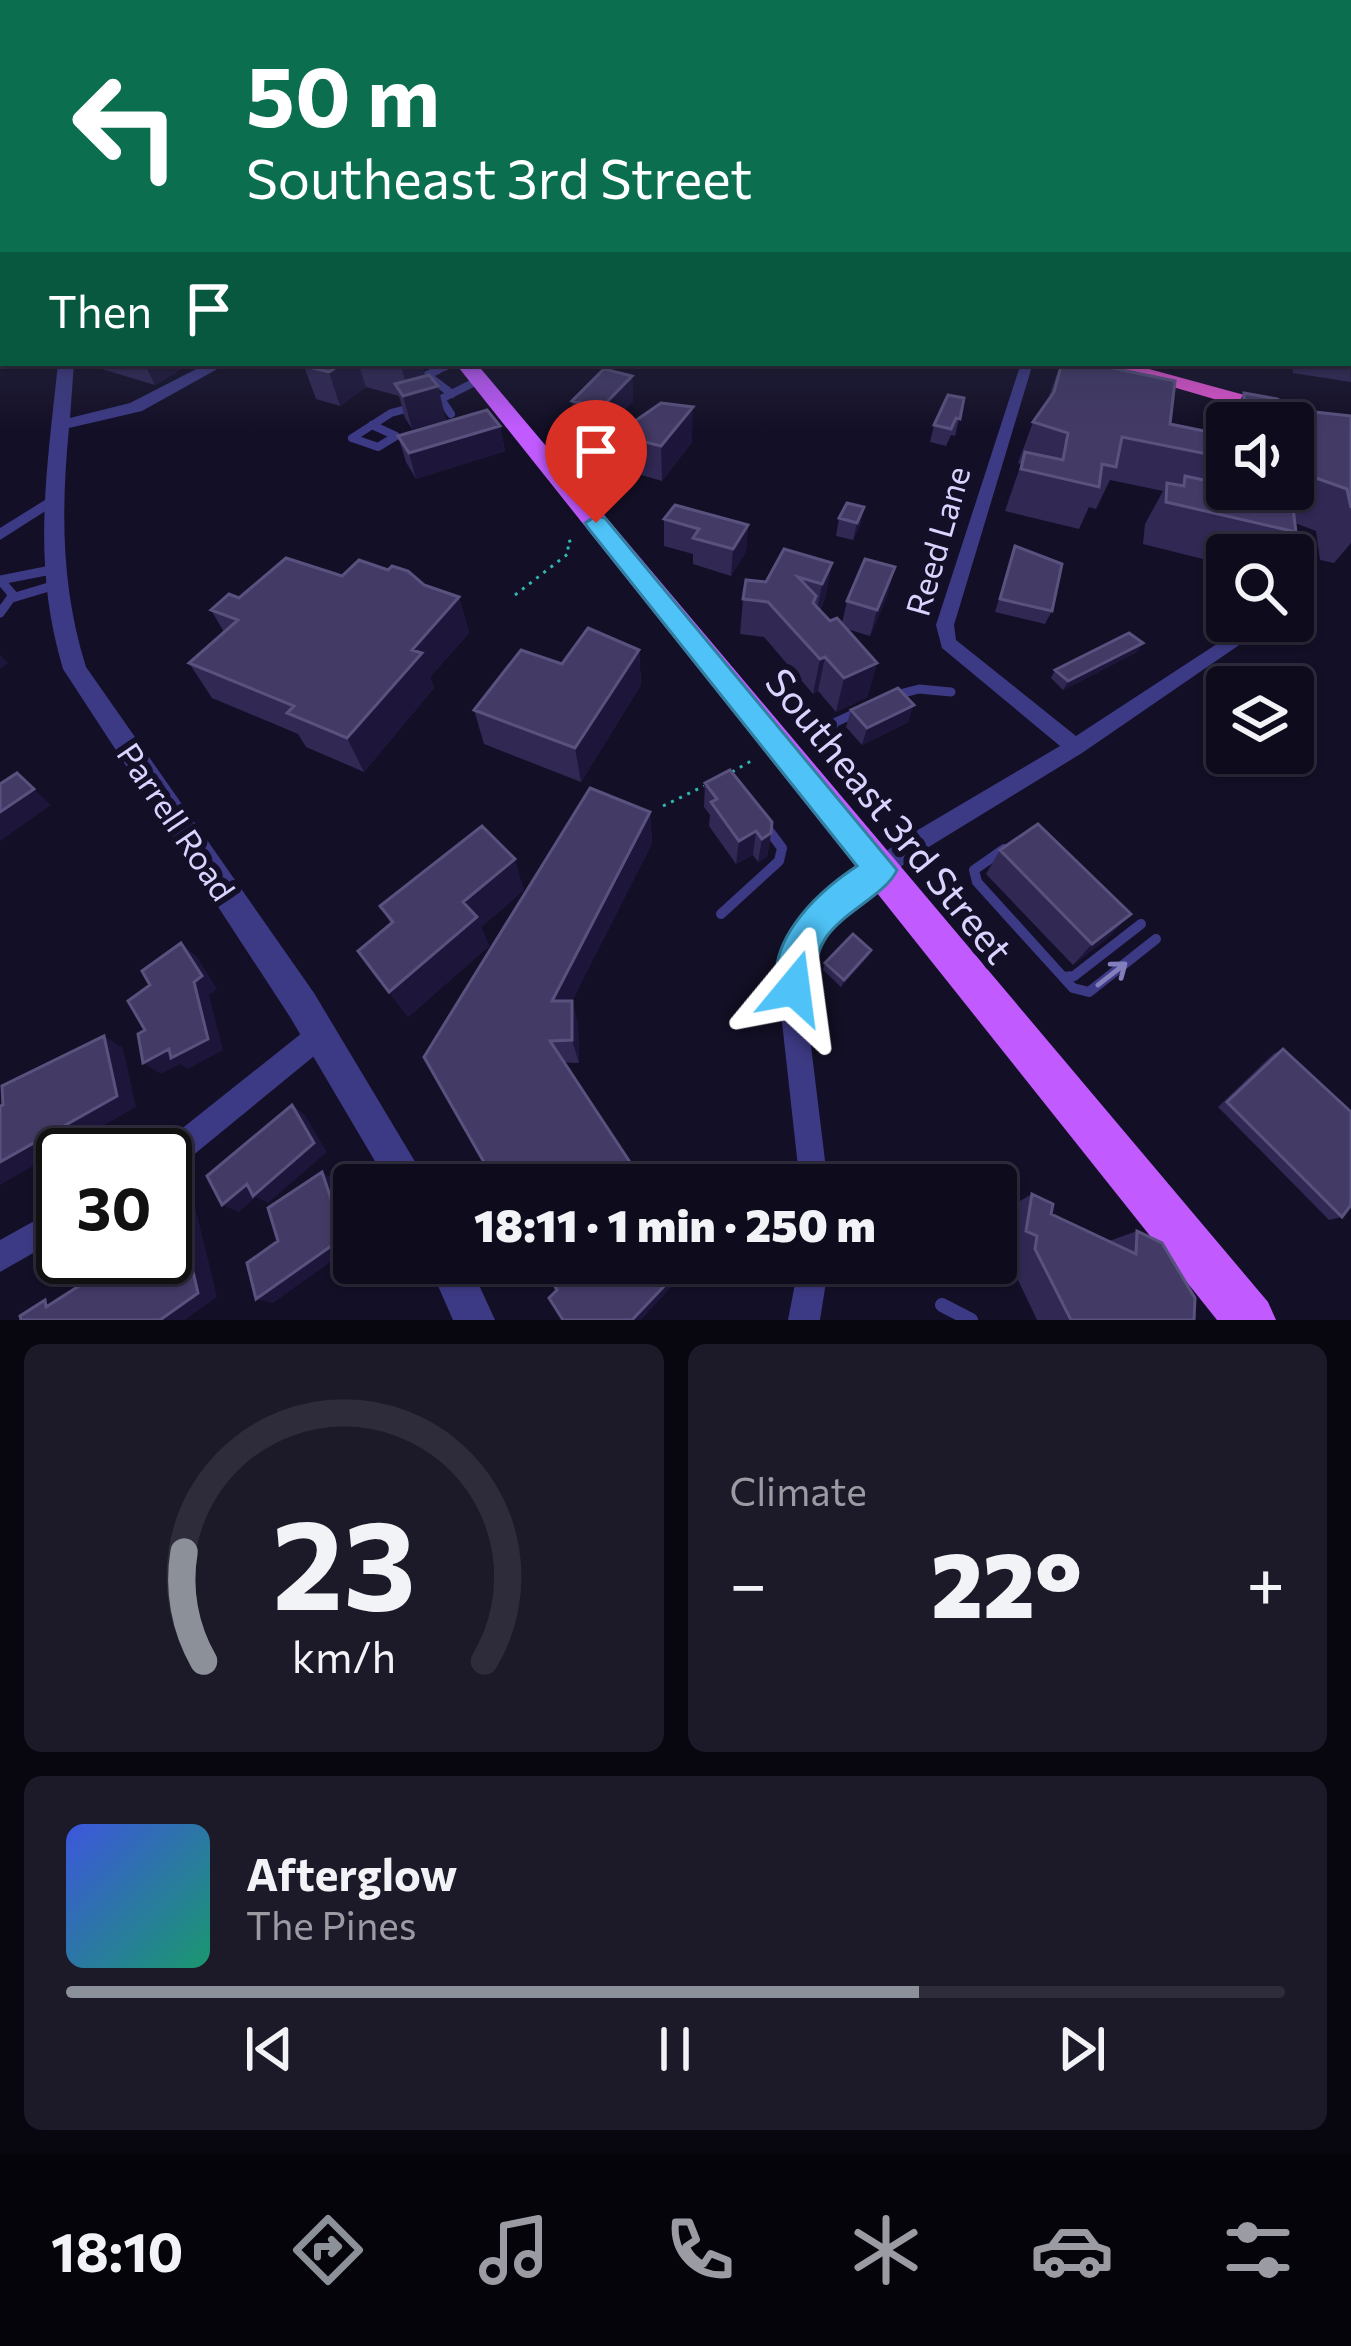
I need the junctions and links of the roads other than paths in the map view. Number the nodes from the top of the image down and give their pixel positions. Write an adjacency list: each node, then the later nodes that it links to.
1 (66, 366): 10 (street, Parrell Road)
2 (215, 366): 10 (street)
3 (1026, 366): 23 (street, Reed Lane)
4 (1113, 366): 12 (highway)
5 (1076, 367): 8 (highway)
6 (464, 371): 7 (lane); 27 (main road, Southeast 3rd Street)
7 (441, 399): 9 (lane); 11 (lane)
8 (1206, 404)
9 (451, 414)
10 (61, 424): 15 (street, Parrell Road)
11 (371, 425): 11 (lane)
12 (1351, 432)
13 (1314, 434): 14 (highway)
14 (1351, 445)
15 (53, 500): 16 (street); 17 (street, Parrell Road)
16 (0, 535)
17 (51, 578): 18 (lane); 19 (lane); 32 (street, Parrell Road)
18 (1, 580): 19 (lane)
19 (12, 598): 20 (lane)
20 (0, 613)
21 (1233, 642): 23 (street)
22 (951, 692): 24 (lane)
23 (1075, 747): 27 (street)
24 (834, 752)
25 (756, 812): 28 (lane)
26 (1018, 839): 31 (lane)
27 (880, 870): 35 (street); 41 (main road, Southeast 3rd Street)
28 (722, 914)
29 (1141, 924): 31 (lane)
30 (1156, 939): 31 (lane, one-way to 30)
31 (1064, 977)
32 (321, 1034): 33 (street); 34 (street, Parrell Road)
33 (192, 1138)
34 (398, 1164)
35 (812, 1164)
36 (36, 1236): 37 (street)
37 (0, 1257)
38 (458, 1284): 42 (street)
39 (810, 1284): 43 (street)
40 (942, 1306): 44 (lane)
41 (1238, 1316)
42 (474, 1320)
43 (804, 1320)
44 (971, 1320)

